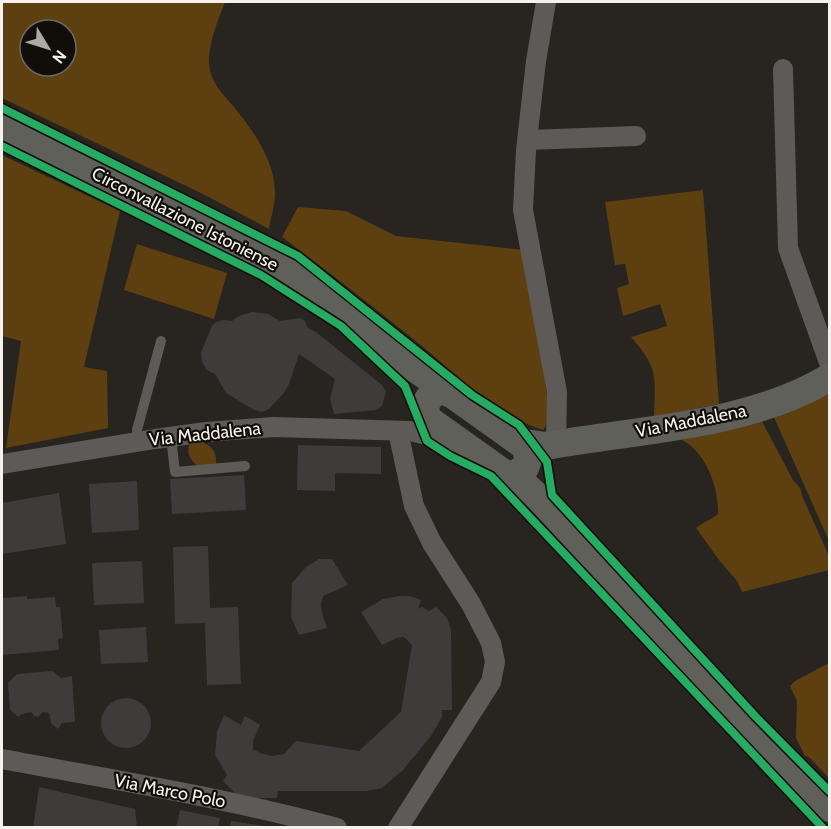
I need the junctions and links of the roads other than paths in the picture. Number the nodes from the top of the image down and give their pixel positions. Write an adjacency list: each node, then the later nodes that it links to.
1 (546, 2): 5 (street)
2 (783, 69): 7 (street)
3 (2, 128): 9 (main road, Circonvallazione Istoniense)
4 (636, 136): 5 (street)
5 (528, 140): 12 (street)
6 (161, 341): 11 (lane)
7 (830, 365)
8 (830, 377): 12 (main road, Via Maddalena)
9 (422, 414): 10 (street, Via Maddalena); 12 (main road); 12 (main road); 18 (street)
10 (171, 437): 11 (street, Via Maddalena); 14 (lane)
11 (139, 442): 13 (street, Via Maddalena)
12 (529, 455): 16 (main road)
13 (2, 464)
14 (245, 466)
15 (2, 759): 17 (street, Via Marco Polo)
16 (830, 808)
17 (337, 828)
18 (398, 828)

